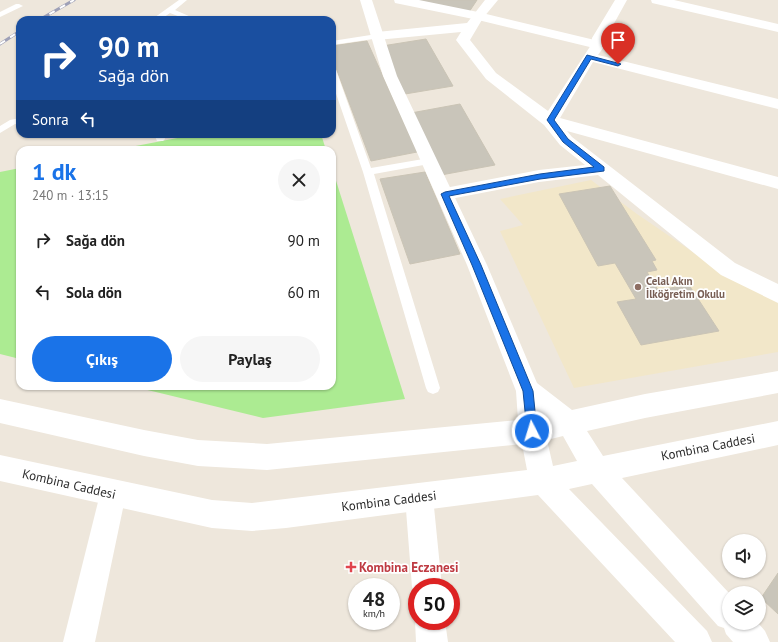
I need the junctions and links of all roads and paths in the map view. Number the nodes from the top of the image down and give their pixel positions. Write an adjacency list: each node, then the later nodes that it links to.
1 (184, 0): 8 (lane)
2 (366, 0): 14 (street)
3 (400, 0): 12 (street)
4 (492, 0): 12 (street)
5 (621, 0): 16 (street)
6 (657, 0): 13 (street)
7 (19, 6): 9 (lane)
8 (169, 10): 10 (lane); 11 (lane)
9 (0, 15)
10 (161, 16)
11 (184, 16)
12 (475, 21): 14 (street); 16 (street); 19 (street)
13 (778, 28)
14 (377, 36): 15 (lane); 22 (street)
15 (336, 42)
16 (594, 51): 18 (street); 19 (street)
17 (336, 81): 24 (lane)
18 (778, 104)
19 (550, 120): 23 (street); 25 (street)
20 (16, 122): 21 (lane)
21 (0, 130)
22 (429, 161): 24 (lane); 26 (street)
23 (601, 169): 26 (street); 27 (street)
24 (368, 172): 29 (lane)
25 (778, 183)
26 (445, 194): 30 (street)
27 (778, 294)
28 (778, 382): 32 (street)
29 (433, 388)
30 (528, 391): 32 (street); 33 (street)
31 (0, 411): 33 (street)
32 (568, 422): 33 (street); 36 (street)
33 (532, 431): 37 (street)
34 (778, 433): 36 (street, Kombina Caddesi)
35 (0, 468): 38 (street, Kombina Caddesi)
36 (596, 470): 37 (street, Kombina Caddesi); 41 (street)
37 (543, 481): 39 (street, Kombina Caddesi); 46 (street)
38 (113, 494): 39 (street, Kombina Caddesi); 44 (street)
39 (419, 497): 40 (street)
40 (426, 578)
41 (722, 607)
42 (431, 630): 45 (street)
43 (743, 630): 47 (street)
44 (79, 642)
45 (432, 642)
46 (696, 642)
47 (754, 642)

